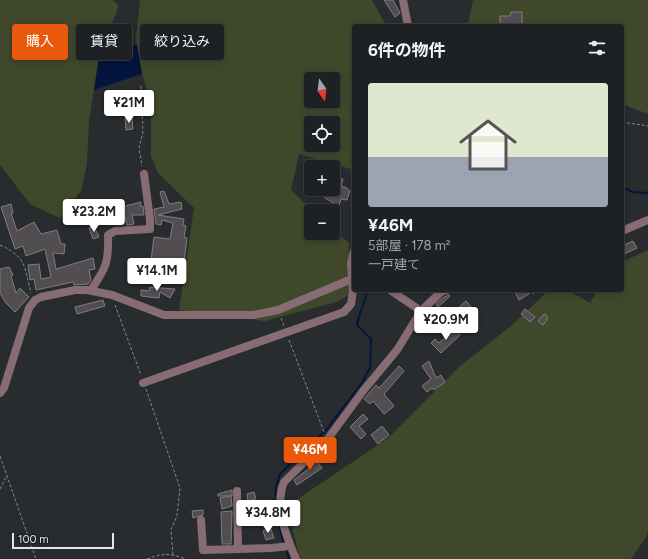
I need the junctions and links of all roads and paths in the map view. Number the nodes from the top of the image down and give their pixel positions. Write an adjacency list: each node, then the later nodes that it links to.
1 (403, 0): 2 (street)
2 (408, 24)
3 (141, 86): 6 (path)
4 (624, 122): 5 (path)
5 (648, 126)
6 (144, 174): 13 (street)
7 (648, 220): 8 (street)
8 (624, 230)
9 (0, 245): 18 (path)
10 (352, 259): 11 (street)
11 (352, 270)
12 (352, 279): 19 (street)
13 (91, 290): 17 (street); 18 (street)
14 (352, 291): 21 (street)
15 (393, 292): 20 (street)
16 (441, 292): 20 (street)
17 (116, 296): 19 (street); 22 (path)
18 (33, 302): 23 (street)
19 (278, 310): 21 (path)
20 (421, 311): 30 (street)
21 (286, 332): 22 (street); 24 (path)
22 (143, 383): 32 (path)
23 (0, 393)
24 (323, 431)
25 (0, 456): 26 (path)
26 (6, 477): 27 (path); 33 (path)
27 (0, 489)
28 (237, 491): 31 (street)
29 (201, 520): 31 (street)
30 (286, 546): 31 (street); 36 (street)
31 (238, 548)
32 (173, 555): 34 (path); 35 (path)
33 (36, 559)
34 (147, 559)
35 (186, 559)
36 (296, 559)

